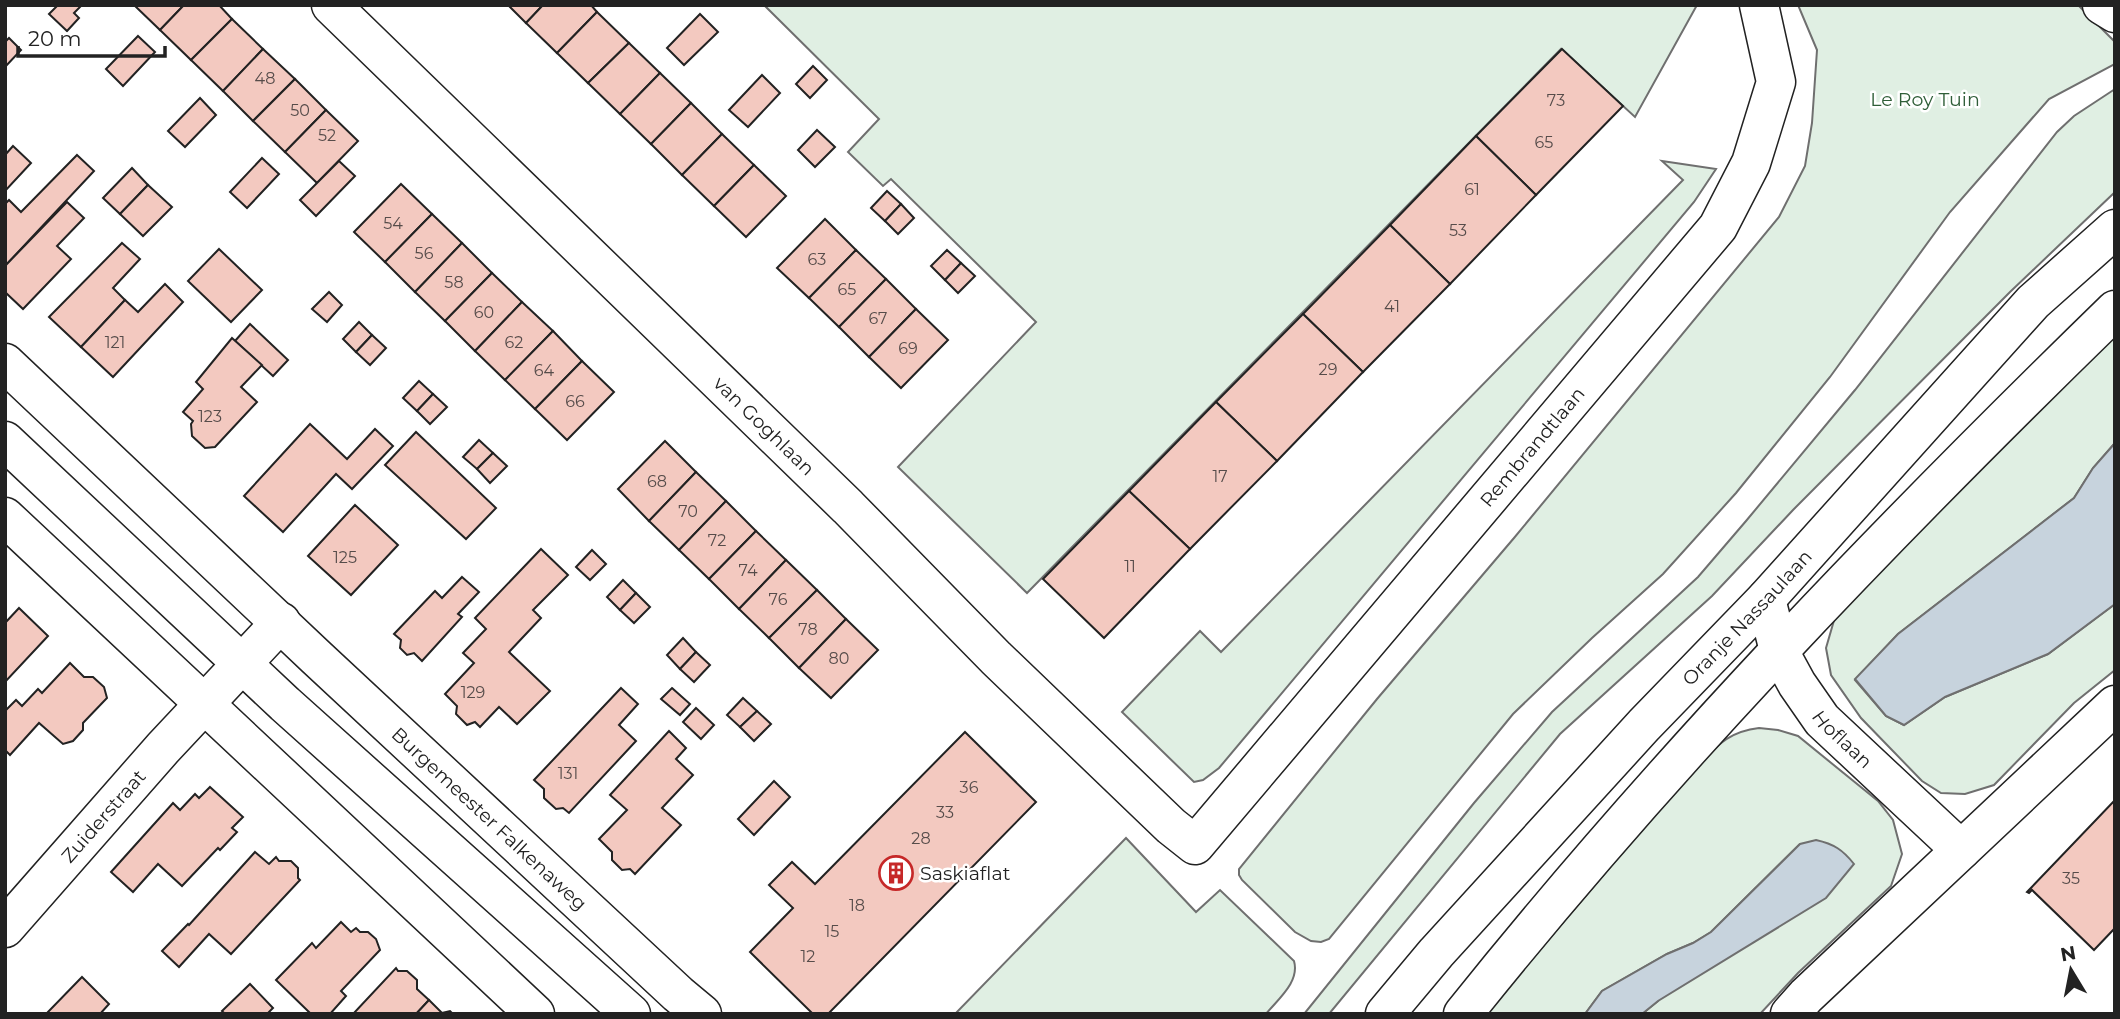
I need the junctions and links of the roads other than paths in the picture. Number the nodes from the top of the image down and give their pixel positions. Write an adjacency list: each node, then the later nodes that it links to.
1 (331, 5): 16 (street, van Goghlaan)
2 (1759, 5): 16 (street, Rembrandtlaan)
3 (2102, 5): 4 (street)
4 (2115, 13)
5 (2115, 229): 10 (street, Oranje Nassaulaan)
6 (2115, 310): 12 (street)
7 (5, 363): 11 (street, Burgemeester Falkenaweg)
8 (5, 441): 13 (street)
9 (5, 516): 14 (street)
10 (1766, 599): 12 (street, Hoflaan); 22 (street, Oranje Nassaulaan)
11 (281, 622): 13 (street); 21 (street, Burgemeester Falkenaweg)
12 (1779, 650): 17 (street, Hoflaan); 23 (street)
13 (242, 664): 14 (street); 20 (street)
14 (204, 705): 18 (street, Zuiderstraat); 19 (street)
15 (2115, 705): 17 (street)
16 (1195, 845)
17 (1961, 850): 24 (street)
18 (5, 928)
19 (535, 1014)
20 (631, 1014)
21 (702, 1014)
22 (1385, 1014)
23 (1463, 1014)
24 (1790, 1014)

